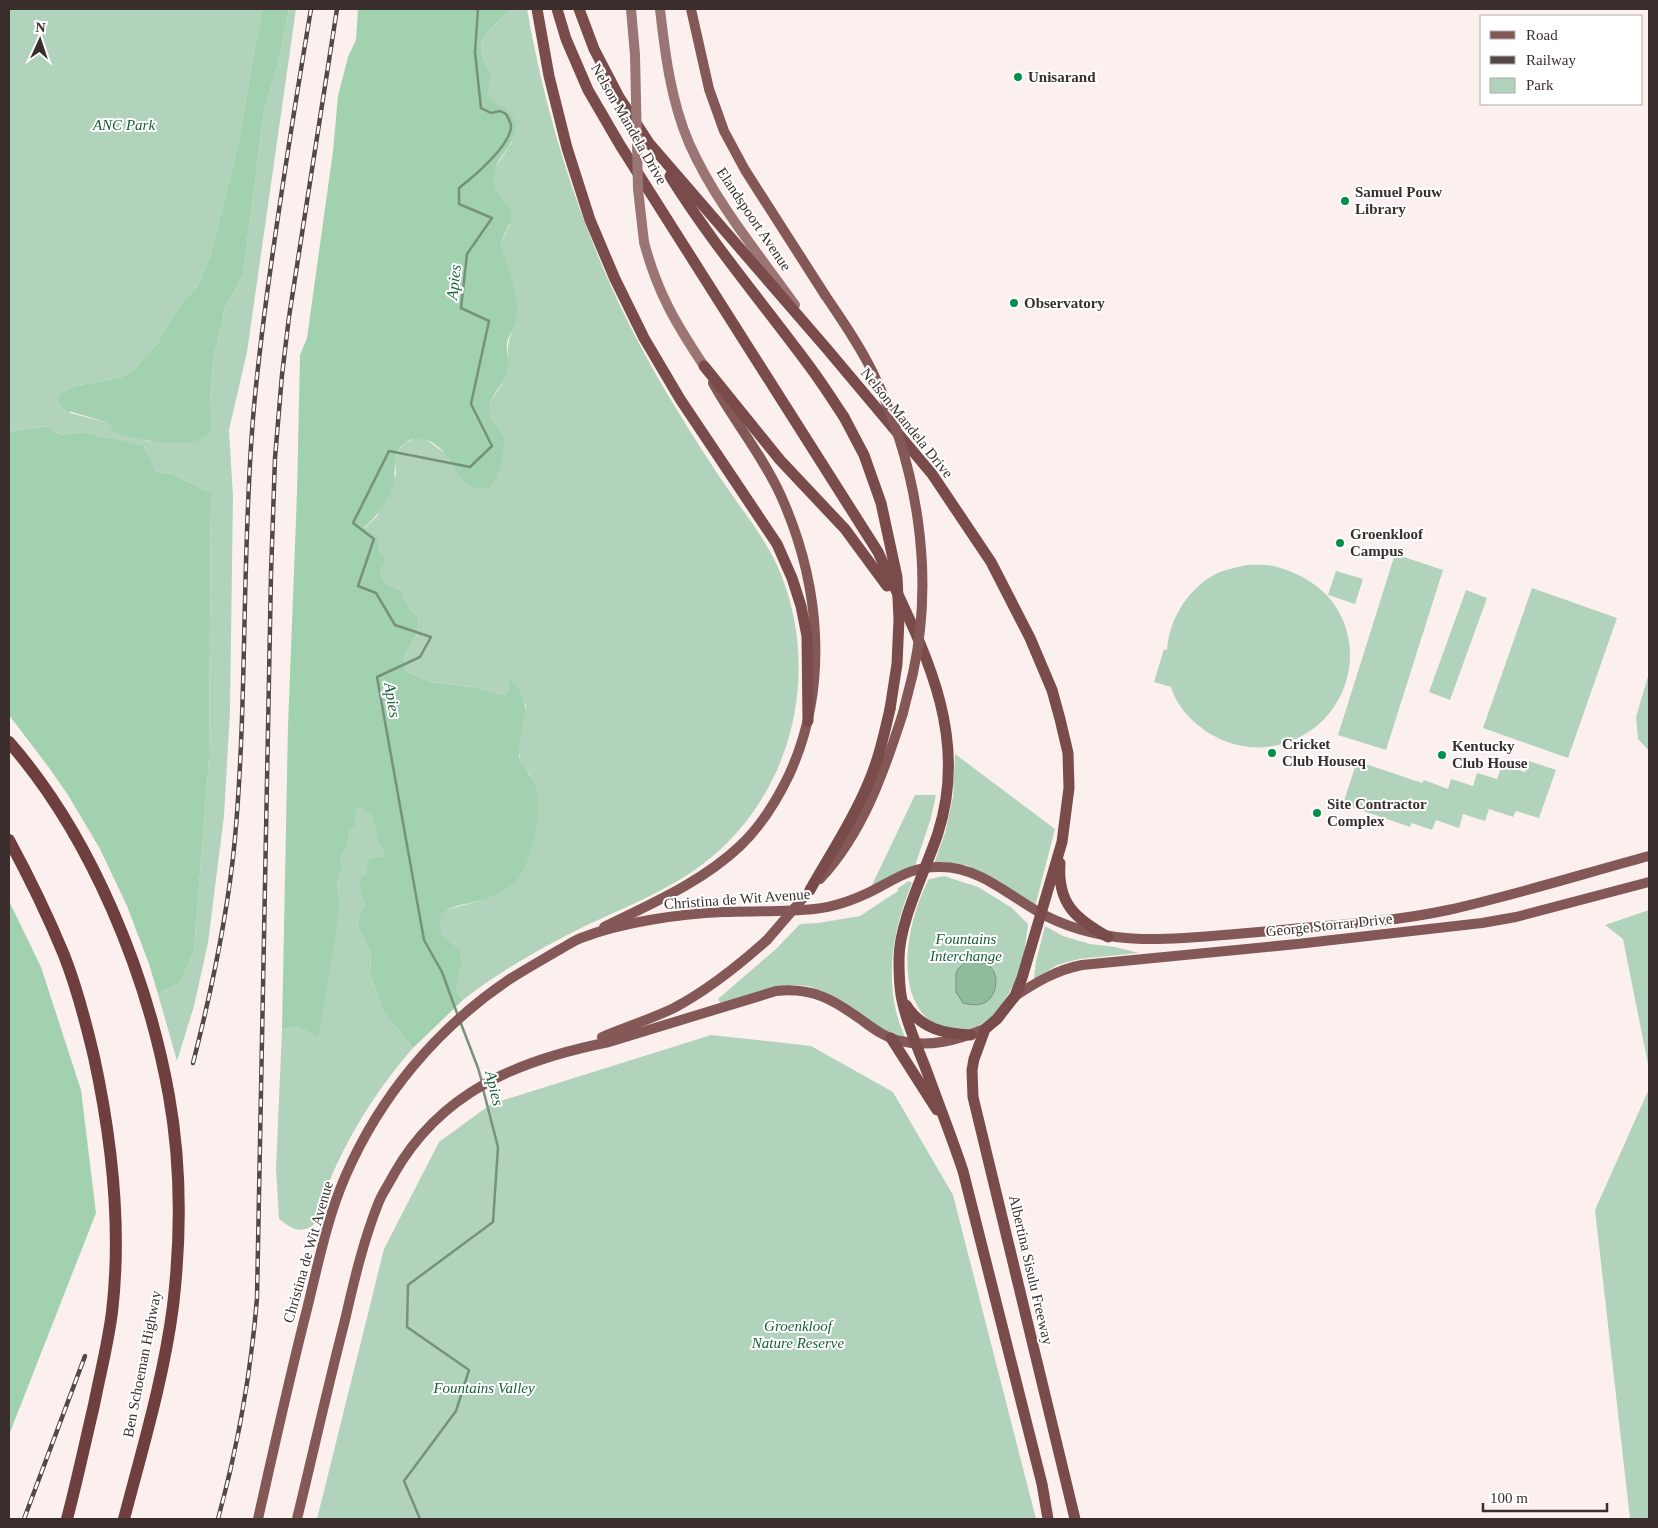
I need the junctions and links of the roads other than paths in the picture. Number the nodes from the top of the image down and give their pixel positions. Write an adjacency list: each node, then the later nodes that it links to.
1 (537, 9): 11 (highway)
2 (556, 9): 10 (highway, Nelson Mandela Drive)
3 (579, 9): 7 (highway, Nelson Mandela Drive)
4 (631, 9): 9 (main road, bridge)
5 (660, 9): 8 (main road, Elandspoort Avenue)
6 (691, 9): 18 (main road, bridge)
7 (649, 143): 8 (highway, Nelson Mandela Drive); 18 (highway, bridge)
8 (827, 349): 14 (highway, Nelson Mandela Drive)
9 (704, 366): 10 (highway); 11 (main road)
10 (909, 618): 16 (highway, Nelson Mandela Drive)
11 (808, 721): 21 (main road)
12 (9, 742): 31 (highway, Ben Schoeman Highway)
13 (9, 840): 30 (highway)
14 (1062, 842): 19 (highway, Nelson Mandela Drive); 20 (highway)
15 (1649, 856): 20 (main road, George Storrar Drive)
16 (926, 868): 19 (main road); 21 (main road, Christina de Wit Avenue); 23 (highway)
17 (1649, 882): 22 (main road, George Storrar Drive)
18 (807, 894): 28 (main road, bridge)
19 (1042, 914): 20 (main road, George Storrar Drive); 22 (highway)
20 (1108, 937)
21 (579, 939): 32 (main road, Christina de Wit Avenue)
22 (1015, 996): 24 (highway)
23 (902, 999): 25 (highway); 27 (highway)
24 (985, 1029): 25 (main road); 35 (highway, Albertina Sisulu Freeway)
25 (971, 1035): 27 (main road)
26 (891, 1038): 27 (main road); 28 (main road); 29 (highway)
27 (916, 1043): 29 (highway)
28 (586, 1045): 33 (main road)
29 (947, 1123): 34 (highway)
30 (67, 1519)
31 (124, 1519)
32 (258, 1519)
33 (297, 1519)
34 (1048, 1519)
35 (1075, 1519)

